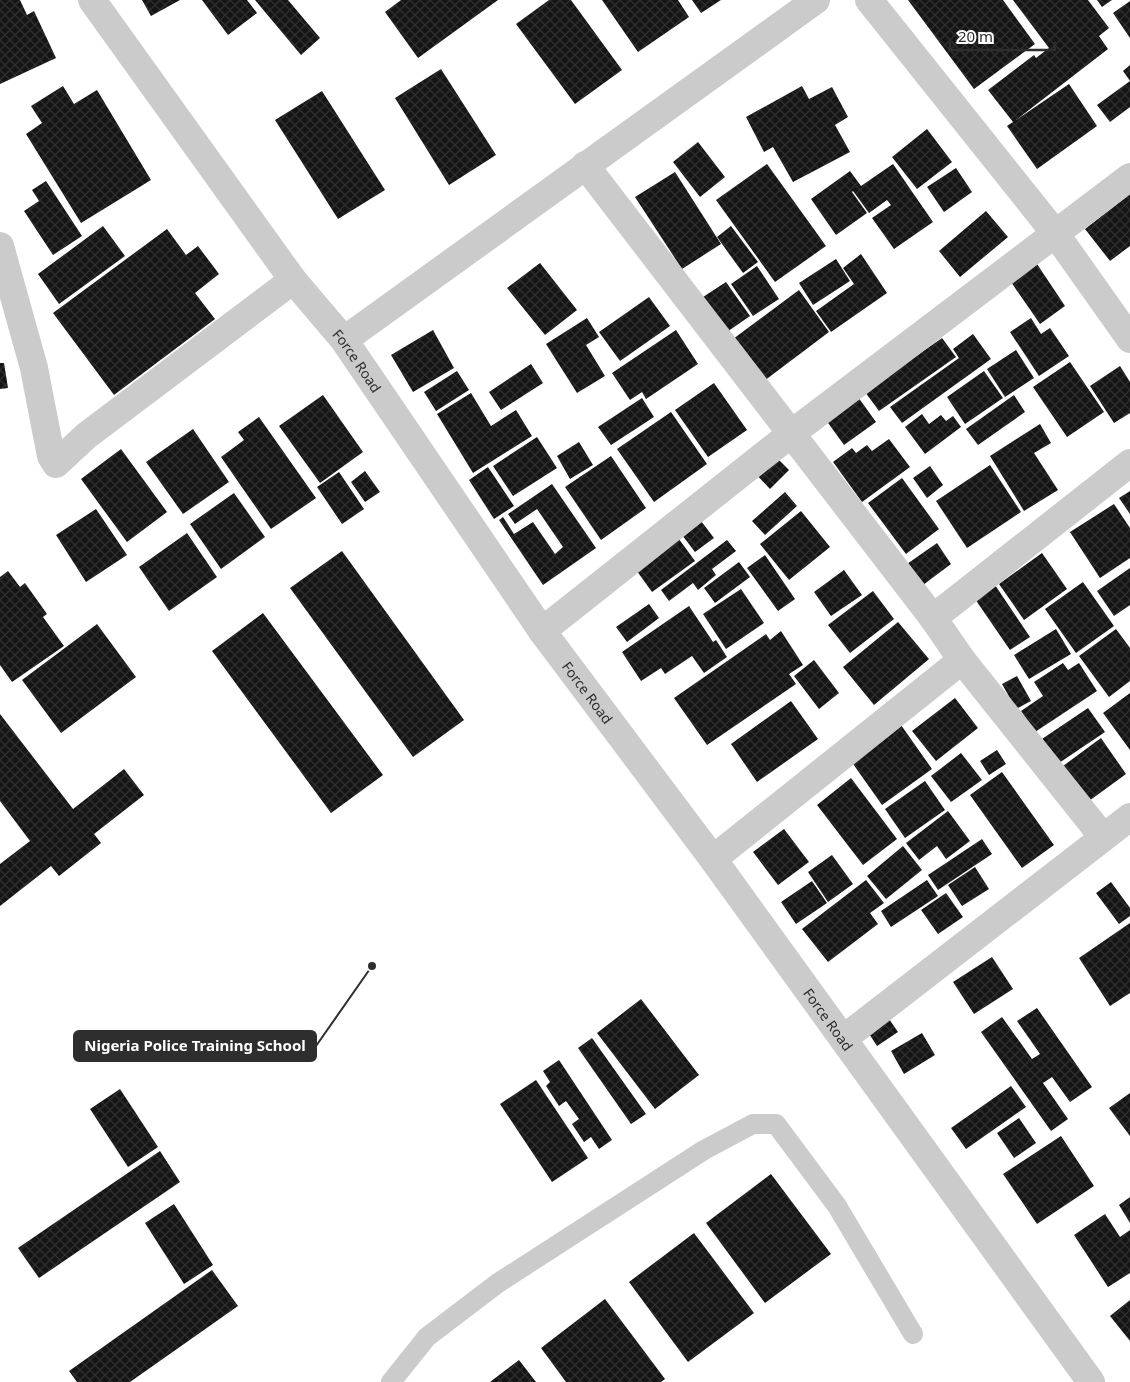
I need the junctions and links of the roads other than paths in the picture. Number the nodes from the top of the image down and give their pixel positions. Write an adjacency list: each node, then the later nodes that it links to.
1 (92, 0): 8 (street, Force Road)
2 (816, 0): 4 (street)
3 (869, 0): 6 (street)
4 (585, 166): 10 (street); 11 (street)
5 (1130, 176): 6 (street)
6 (1054, 233): 9 (street); 11 (street)
7 (0, 246): 8 (street)
8 (293, 280): 10 (street, Force Road)
9 (1130, 339)
10 (344, 340): 14 (street, Force Road)
11 (792, 433): 13 (street); 14 (street)
12 (1130, 463): 13 (street)
13 (933, 618): 15 (street)
14 (542, 631): 18 (street, Force Road)
15 (962, 660): 17 (street); 18 (street)
16 (1130, 817): 17 (street)
17 (1103, 838): 19 (street)
18 (712, 859): 19 (street, Force Road)
19 (843, 1039): 22 (street, Force Road)
20 (912, 1334): 21 (lane)
21 (391, 1382)
22 (1091, 1382)

